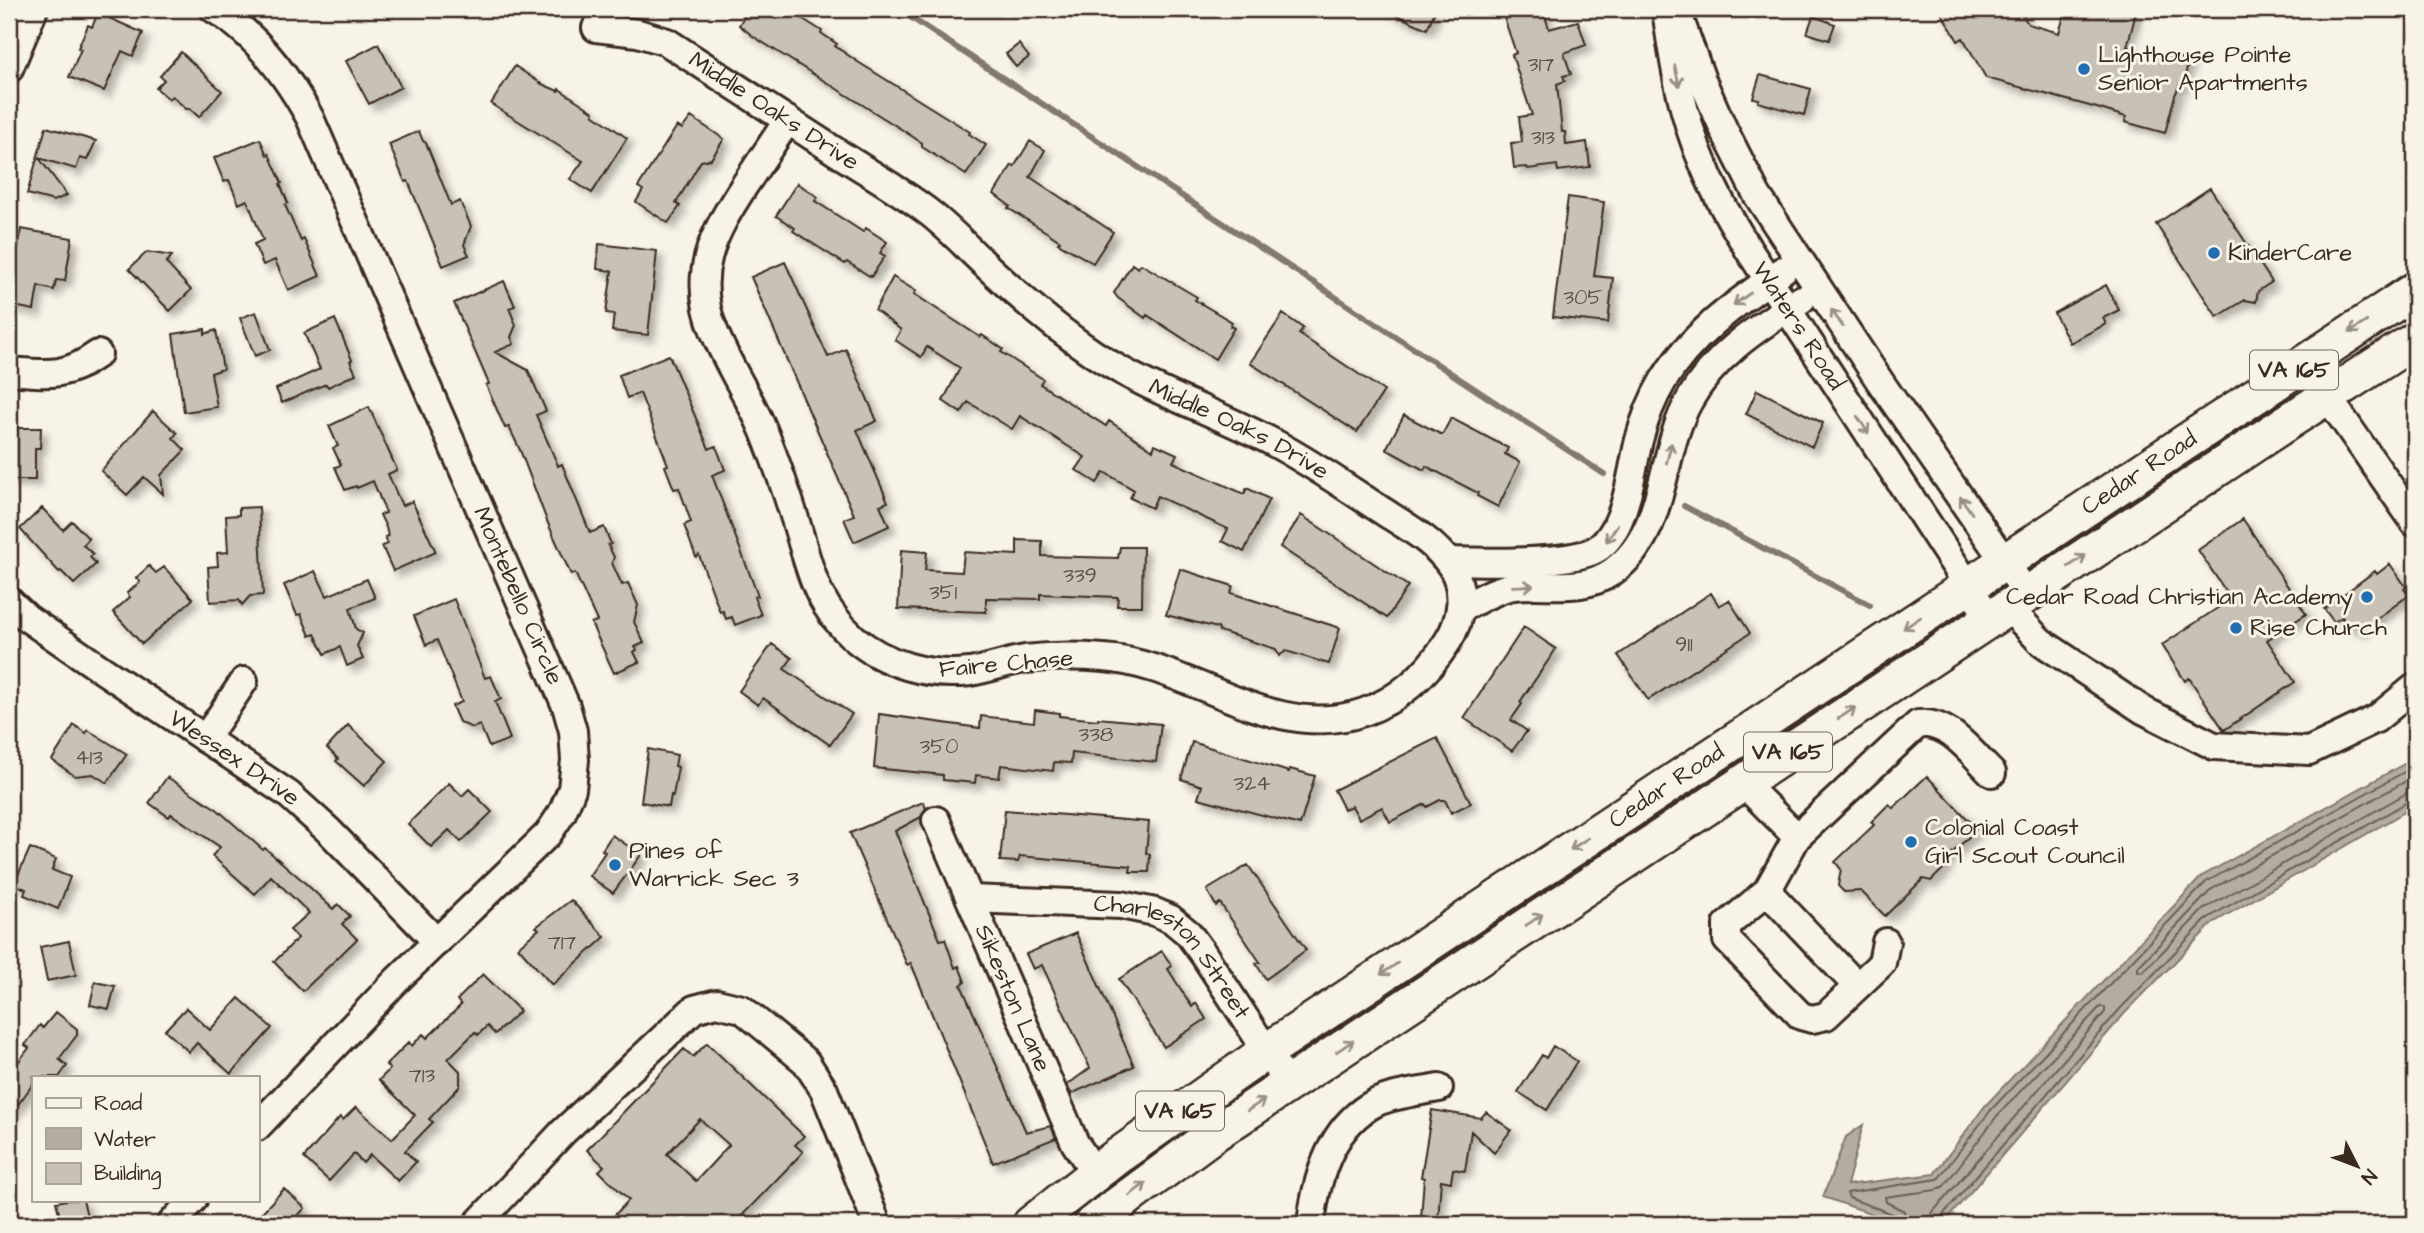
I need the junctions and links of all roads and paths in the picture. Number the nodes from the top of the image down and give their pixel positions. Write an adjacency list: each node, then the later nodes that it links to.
1 (34, 9): 6 (street)
2 (214, 9): 33 (street, Montebello Circle)
3 (1666, 9): 9 (street, Waters Road, one-way to 9)
4 (1676, 9): 8 (street, Waters Road)
5 (596, 28): 7 (street, Middle Oaks Drive)
6 (9, 69)
7 (788, 120): 18 (street, Middle Oaks Drive); 23 (street, Faire Chase)
8 (1798, 259): 9 (street); 10 (street, Waters Road)
9 (1768, 280): 12 (street, Waters Road); 18 (street, one-way to 18)
10 (1817, 288): 12 (street); 19 (street, Waters Road, one-way to 10)
11 (2415, 290): 19 (main road, Cedar Road / VA 165, one-way to 19)
12 (1787, 309): 20 (street, Waters Road, one-way to 20); 23 (street, one-way to 12)
13 (2415, 340): 16 (main road, Cedar Road / VA 165)
14 (98, 354): 15 (street)
15 (9, 371)
16 (2327, 396): 17 (street); 22 (main road, Cedar Road / VA 165, one-way to 16)
17 (2415, 523)
18 (1448, 561): 23 (street, Faire Chase)
19 (2004, 561): 20 (main road, Cedar Road / VA 165); 22 (street, Waters Road)
20 (1968, 585): 22 (street, Waters Road); 36 (main road, Cedar Road / VA 165, one-way to 36)
21 (9, 601): 26 (street, Wessex Drive)
22 (2009, 606): 25 (street); 28 (main road, Cedar Road / VA 165, one-way to 22)
23 (1460, 609)
24 (244, 681): 26 (street)
25 (2415, 687)
26 (205, 739): 33 (street, Wessex Drive)
27 (1993, 773): 30 (street)
28 (1742, 782): 30 (street); 37 (main road, Cedar Road / VA 165, one-way to 28)
29 (936, 821): 32 (street, Sikeston Lane)
30 (1797, 837): 31 (street)
31 (1767, 891): 35 (street); 35 (street)
32 (971, 899): 36 (street, Charleston Street); 40 (street, Sikeston Lane)
33 (437, 942): 39 (street, Montebello Circle)
34 (1886, 942): 35 (street)
35 (1857, 986)
36 (1267, 1051): 37 (street, Charleston Street); 40 (main road, Cedar Road / VA 165)
37 (1288, 1084): 46 (main road, Cedar Road / VA 165, one-way to 37)
38 (1439, 1088): 47 (street)
39 (259, 1125)
40 (1095, 1173): 45 (main road, Cedar Road / VA 165)
41 (191, 1202): 42 (street)
42 (171, 1224)
43 (477, 1224): 44 (street)
44 (877, 1224)
45 (1031, 1224)
46 (1092, 1224)
47 (1311, 1224)

